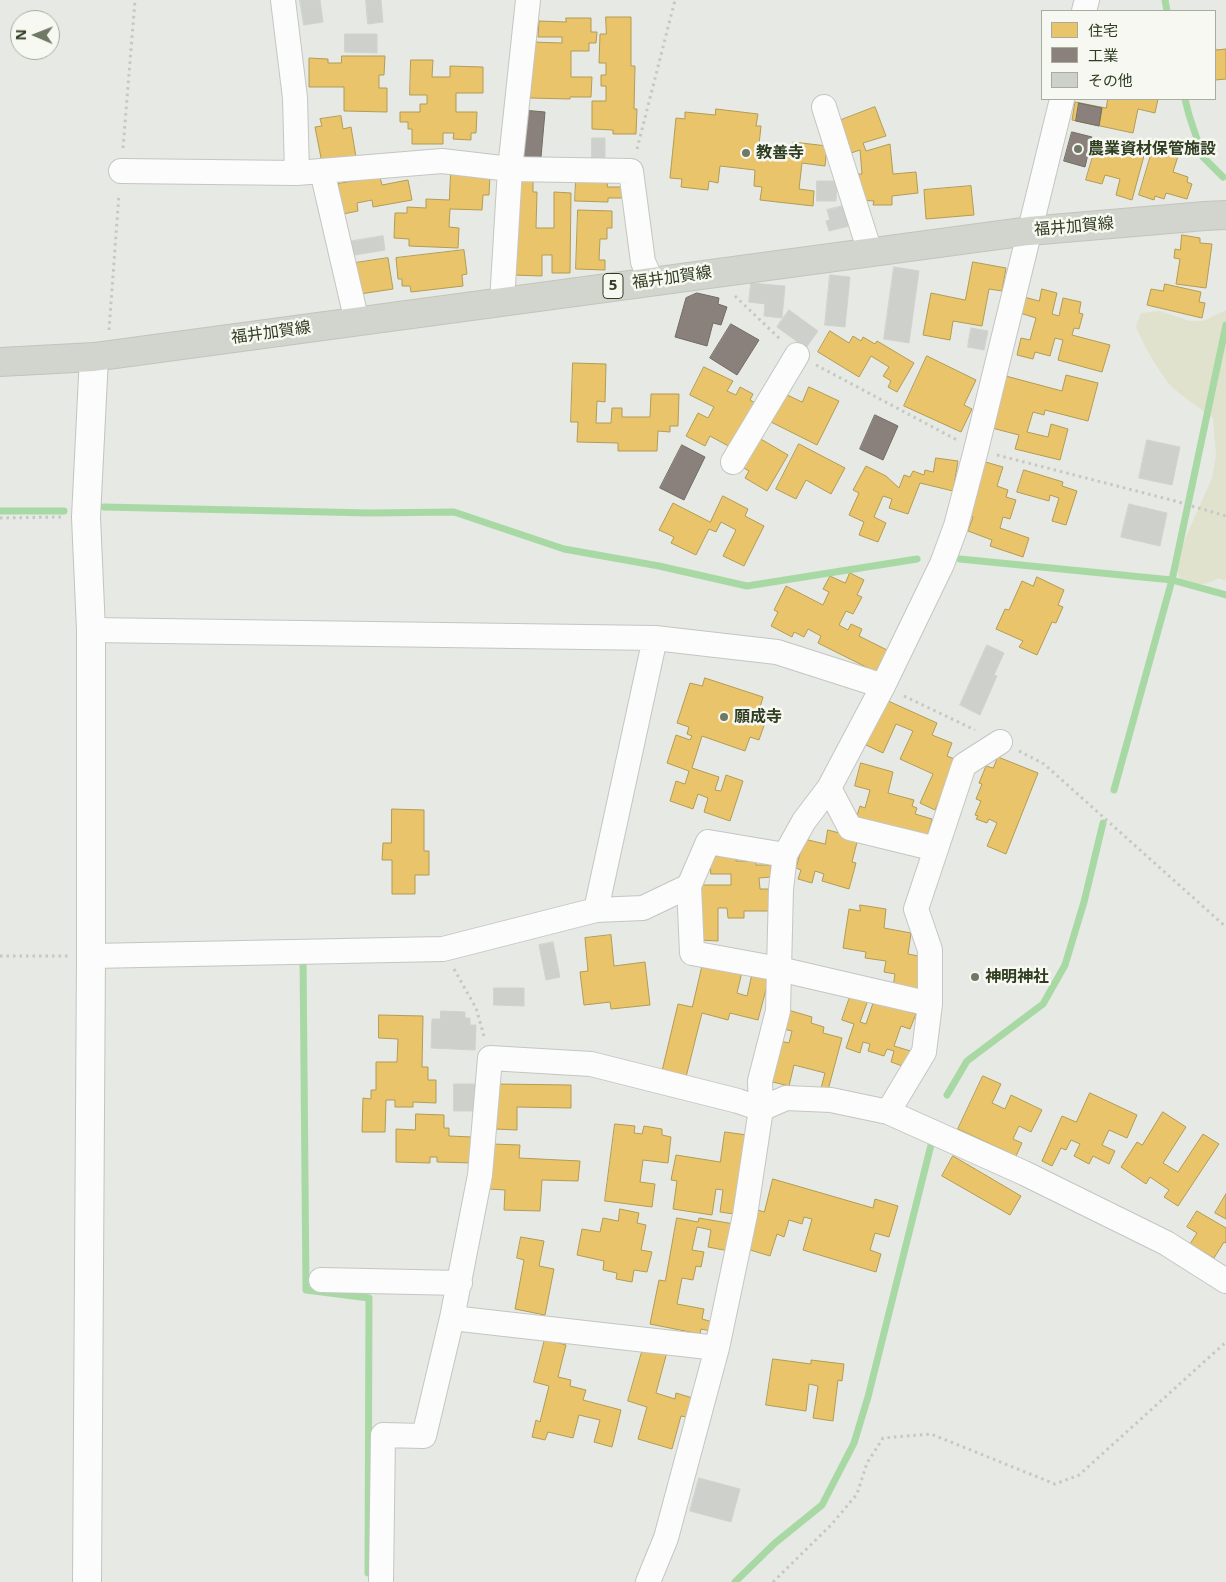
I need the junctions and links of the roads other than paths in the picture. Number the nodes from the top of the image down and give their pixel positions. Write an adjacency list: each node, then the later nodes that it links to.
1 (283, 0): 8 (street)
2 (528, 0): 5 (street)
3 (1062, 100): 10 (street)
4 (824, 107): 11 (street)
5 (510, 168): 7 (street); 12 (street); 13 (street)
6 (121, 171): 8 (street)
7 (322, 171): 8 (street); 14 (street)
8 (297, 173)
9 (1226, 215): 10 (main road, 福井加賀線 / 5)
10 (1029, 230): 11 (main road, 福井加賀線 / 5); 21 (street)
11 (870, 252): 12 (main road, 福井加賀線 / 5)
12 (652, 281): 13 (main road, 福井加賀線 / 5)
13 (502, 302): 14 (main road, 福井加賀線 / 5)
14 (356, 322): 16 (main road, 福井加賀線 / 5)
15 (797, 355): 18 (street)
16 (94, 357): 17 (main road, 福井加賀線 / 5); 19 (street)
17 (0, 362)
18 (733, 462)
19 (90, 630): 20 (street); 28 (street)
20 (655, 638): 21 (street); 27 (street)
21 (883, 686): 23 (street)
22 (1000, 742): 24 (street)
23 (829, 788): 24 (street); 25 (street)
24 (936, 849): 30 (street)
25 (785, 855): 26 (street); 29 (street)
26 (688, 886): 27 (street); 29 (street)
27 (596, 910): 28 (street)
28 (91, 956): 38 (street)
29 (779, 968): 30 (street); 31 (street)
30 (930, 1004): 32 (street)
31 (761, 1109): 32 (street); 35 (street); 37 (street)
32 (888, 1112): 34 (street)
33 (321, 1280): 35 (street)
34 (1226, 1281)
35 (460, 1283): 36 (street)
36 (452, 1318): 37 (street); 39 (street)
37 (717, 1348): 40 (street)
38 (87, 1582)
39 (381, 1582)
40 (648, 1582)

